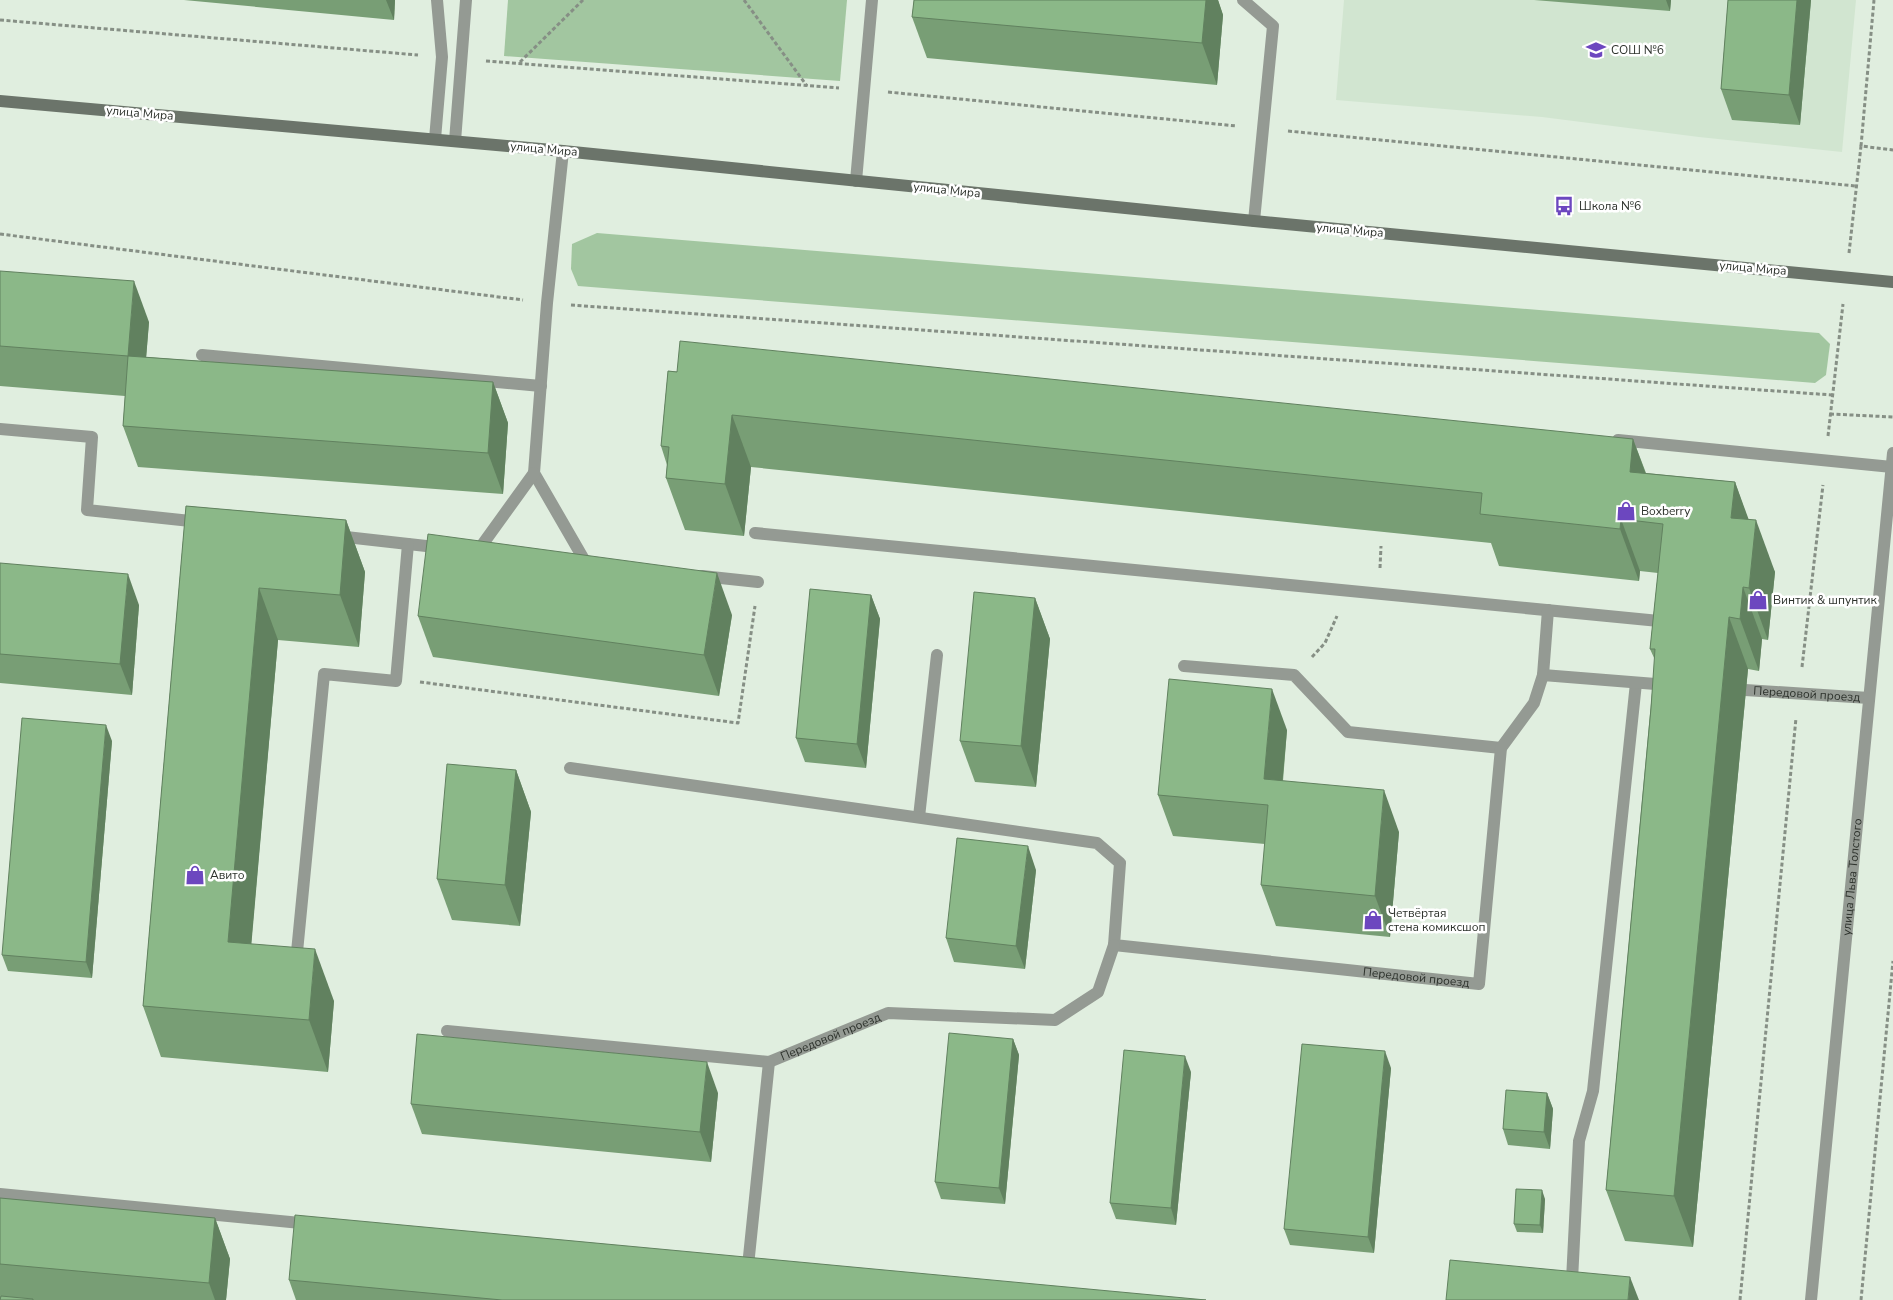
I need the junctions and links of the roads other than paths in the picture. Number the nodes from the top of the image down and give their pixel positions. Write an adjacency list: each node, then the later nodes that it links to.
1 (437, 0): 6 (street)
2 (466, 0): 7 (street)
3 (872, 0): 9 (street)
4 (1244, 0): 10 (street)
5 (0, 101): 6 (main road, улица Мира)
6 (435, 139): 7 (main road, улица Мира)
7 (455, 142): 8 (main road, улица Мира)
8 (563, 151): 9 (main road, улица Мира); 13 (street)
9 (856, 181): 10 (main road, улица Мира)
10 (1254, 221): 11 (main road, улица Мира)
11 (1893, 282)
12 (202, 355): 13 (street)
13 (541, 386): 18 (street)
14 (0, 429): 19 (street)
15 (1608, 439): 17 (street)
16 (1893, 453): 17 (street, улица Льва Толстого)
17 (1892, 467): 36 (street, улица Льва Толстого)
18 (534, 472): 23 (street); 25 (street)
19 (213, 523)
20 (755, 533): 28 (street)
21 (320, 535): 22 (street)
22 (408, 544): 23 (street); 41 (street)
23 (468, 551): 24 (street)
24 (495, 554)
25 (568, 561)
26 (691, 574): 27 (street)
27 (758, 582)
28 (1548, 610): 29 (street); 32 (street)
29 (1659, 621)
30 (936, 655): 39 (street)
31 (1184, 666): 37 (street)
32 (1543, 675): 33 (street); 37 (street)
33 (1636, 683): 34 (street); 47 (street)
34 (1671, 685)
35 (1746, 690): 36 (street, Передовой проезд)
36 (1869, 698): 48 (street, улица Льва Толстого)
37 (1501, 748): 40 (street, Передовой проезд)
38 (570, 768): 39 (street, Передовой проезд)
39 (919, 817): 40 (street, Передовой проезд)
40 (1114, 945): 43 (street, Передовой проезд)
41 (296, 952)
42 (447, 1031): 43 (street, Передовой проезд)
43 (769, 1062): 46 (street)
44 (0, 1194): 45 (street)
45 (326, 1226)
46 (748, 1266)
47 (1571, 1300)
48 (1811, 1300)

